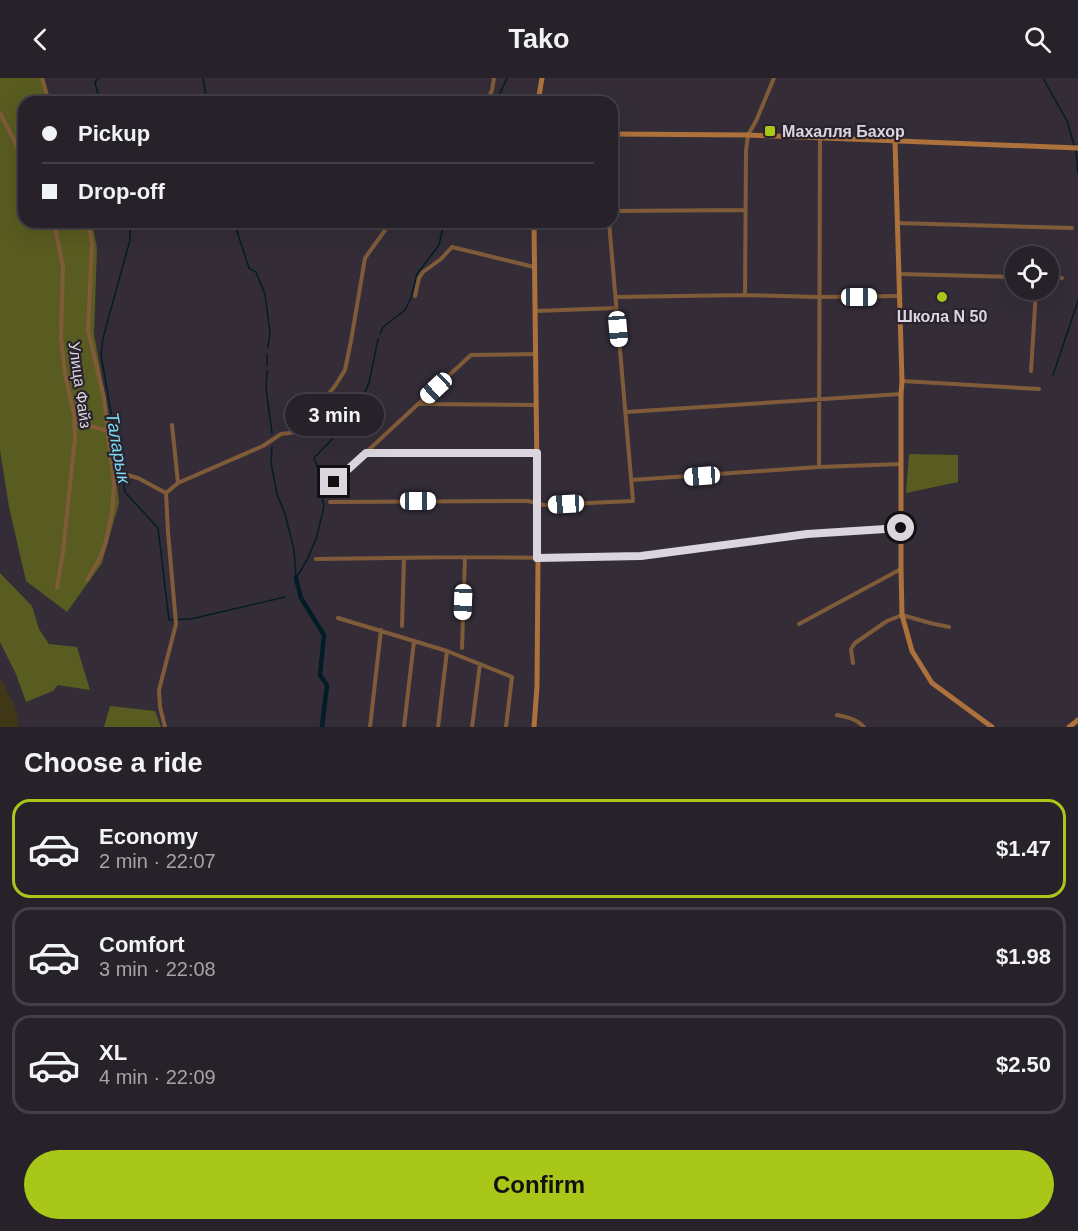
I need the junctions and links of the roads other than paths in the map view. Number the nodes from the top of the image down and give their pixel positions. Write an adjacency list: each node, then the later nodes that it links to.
1 (42, 78): 5 (street)
2 (494, 78): 6 (street)
3 (542, 78): 7 (street)
4 (774, 78): 10 (street)
5 (47, 96)
6 (490, 96)
7 (539, 96)
8 (0, 113): 13 (street)
9 (618, 134): 10 (street)
10 (748, 135): 11 (street); 15 (street)
11 (820, 138): 12 (street); 31 (street)
12 (895, 140): 14 (street); 17 (street)
13 (18, 148)
14 (1078, 148)
15 (745, 210): 16 (street); 27 (street)
16 (618, 211)
17 (897, 223): 23 (street); 25 (street)
18 (55, 228): 44 (street, Улица Файз)
19 (89, 228): 46 (street)
20 (387, 228): 54 (street)
21 (534, 228): 24 (street)
22 (610, 228): 30 (street)
23 (1072, 228)
24 (535, 267): 28 (street); 34 (street)
25 (898, 274): 26 (street); 29 (street)
26 (1005, 277)
27 (745, 295): 30 (street); 31 (street)
28 (415, 296)
29 (899, 296): 31 (street); 37 (street)
30 (616, 297): 33 (street)
31 (819, 297): 40 (street)
32 (1035, 300): 36 (street)
33 (616, 308): 34 (street); 43 (street)
34 (536, 311): 35 (street)
35 (536, 354): 41 (street); 42 (street)
36 (1031, 371)
37 (902, 381): 38 (street); 39 (street)
38 (1039, 389)
39 (901, 394): 40 (street); 49 (street)
40 (819, 400): 43 (street); 50 (street)
41 (419, 404): 42 (street); 47 (street)
42 (536, 405): 48 (street)
43 (626, 412): 52 (street)
44 (75, 422): 46 (street); 65 (street, Улица Файз)
45 (172, 426): 54 (street)
46 (108, 431): 51 (street)
47 (366, 453): 48 (street); 53 (street)
48 (537, 453): 57 (street)
49 (901, 464): 50 (street); 58 (street)
50 (819, 467): 52 (street)
51 (113, 471): 55 (street); 64 (street)
52 (631, 480): 57 (street)
53 (334, 482)
54 (178, 483): 55 (street)
55 (166, 493): 79 (street)
56 (330, 502): 57 (street)
57 (537, 503): 61 (street)
58 (901, 528): 61 (street); 63 (street)
59 (465, 557): 60 (street); 61 (street); 73 (street)
60 (404, 558): 62 (street); 69 (street)
61 (537, 558): 85 (street)
62 (316, 560)
63 (901, 569): 66 (street); 68 (street)
64 (87, 579)
65 (57, 588)
66 (902, 615): 70 (street); 76 (street); 87 (street)
67 (338, 618): 71 (street)
68 (799, 624)
69 (402, 626)
70 (949, 627)
71 (381, 630): 72 (street); 80 (street)
72 (414, 641): 74 (street); 81 (street)
73 (462, 648)
74 (447, 651): 75 (street); 82 (street)
75 (480, 663): 83 (street); 84 (street)
76 (853, 663)
77 (837, 715): 86 (street)
78 (1078, 720): 88 (street)
79 (165, 727)
80 (370, 727)
81 (404, 727)
82 (438, 727)
83 (472, 727)
84 (506, 727)
85 (534, 727)
86 (864, 727)
87 (992, 727)
88 (1069, 727)

